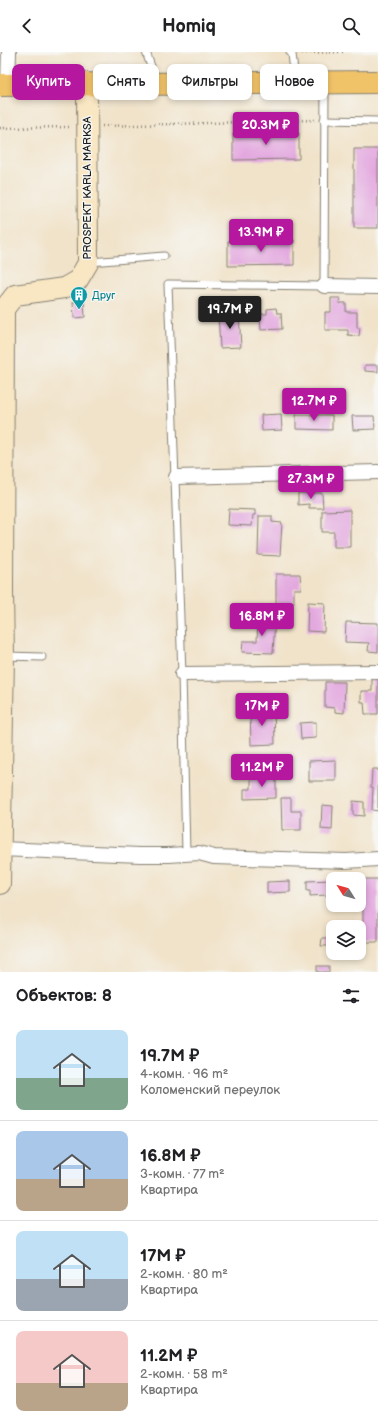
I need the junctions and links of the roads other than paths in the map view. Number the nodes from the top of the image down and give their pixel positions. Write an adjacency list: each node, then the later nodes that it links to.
1 (9, 52): 12 (street)
2 (146, 52): 4 (lane)
3 (291, 53): 5 (lane)
4 (150, 64)
5 (293, 64)
6 (260, 82): 11 (main road)
7 (328, 82): 8 (main road)
8 (378, 82)
9 (87, 83): 10 (main road); 12 (main road); 17 (street, PROSPEKT KARLA MARKSA)
10 (93, 83)
11 (159, 83)
12 (4, 85)
13 (325, 100): 14 (lane)
14 (324, 120): 15 (lane); 18 (lane)
15 (378, 121)
16 (164, 256): 17 (lane)
17 (88, 263): 20 (street, PROSPEKT KARLA MARKSA)
18 (324, 286): 19 (street); 24 (lane)
19 (378, 287)
20 (2, 309): 21 (street, PROSPEKT KARLA MARKSA)
21 (2, 385): 22 (street, PROSPEKT KARLA MARKSA)
22 (2, 421): 25 (street, PROSPEKT KARLA MARKSA)
23 (378, 472): 24 (street)
24 (176, 477): 30 (lane)
25 (2, 509): 26 (street, PROSPEKT KARLA MARKSA)
26 (1, 594): 27 (street, PROSPEKT KARLA MARKSA)
27 (4, 656): 28 (lane); 31 (street, PROSPEKT KARLA MARKSA)
28 (42, 657)
29 (378, 672): 30 (street)
30 (182, 674): 32 (lane)
31 (0, 840): 32 (street); 34 (street, PROSPEKT KARLA MARKSA)
32 (186, 853): 33 (street)
33 (378, 860)
34 (0, 884)

